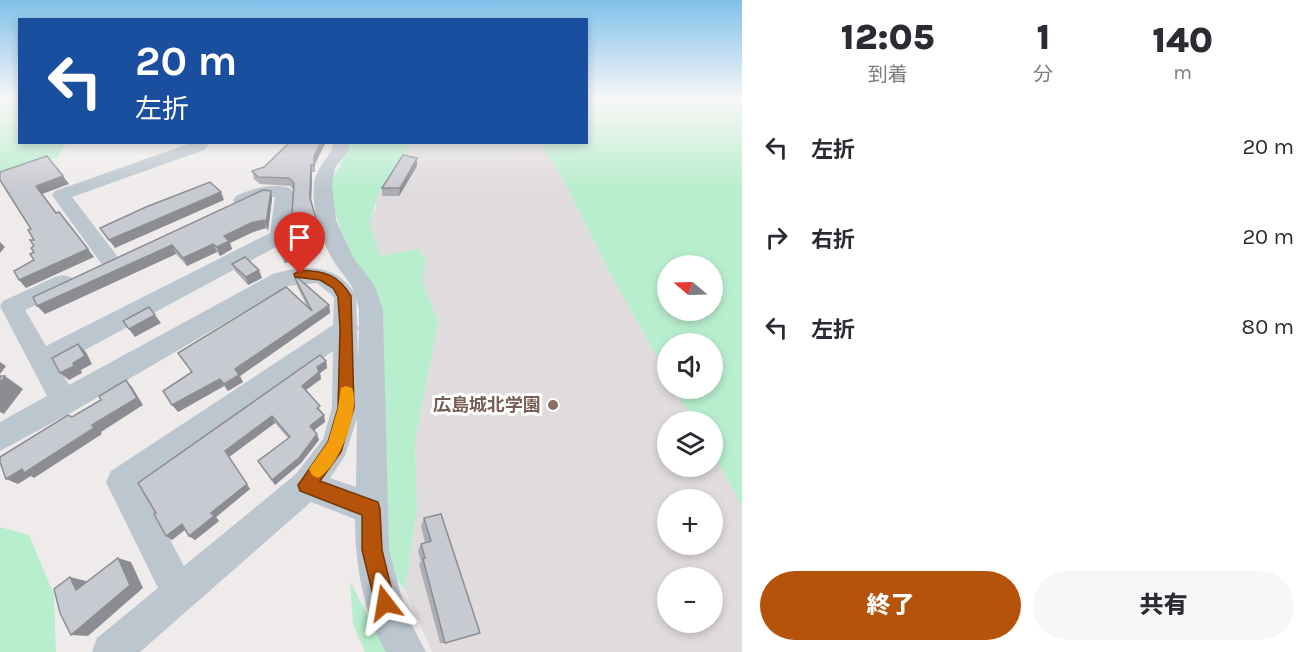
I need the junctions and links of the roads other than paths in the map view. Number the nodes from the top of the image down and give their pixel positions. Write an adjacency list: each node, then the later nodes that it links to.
1 (202, 144): 5 (street)
2 (342, 144): 11 (street)
3 (219, 211): 7 (street)
4 (132, 251): 5 (street)
5 (94, 269): 7 (street)
6 (347, 328): 8 (street); 10 (street); 12 (street)
7 (40, 360): 8 (street)
8 (64, 402): 9 (street)
9 (0, 437)
10 (307, 485): 11 (street); 12 (street)
11 (371, 509): 14 (street)
12 (179, 593): 13 (street)
13 (111, 652)
14 (407, 652)

